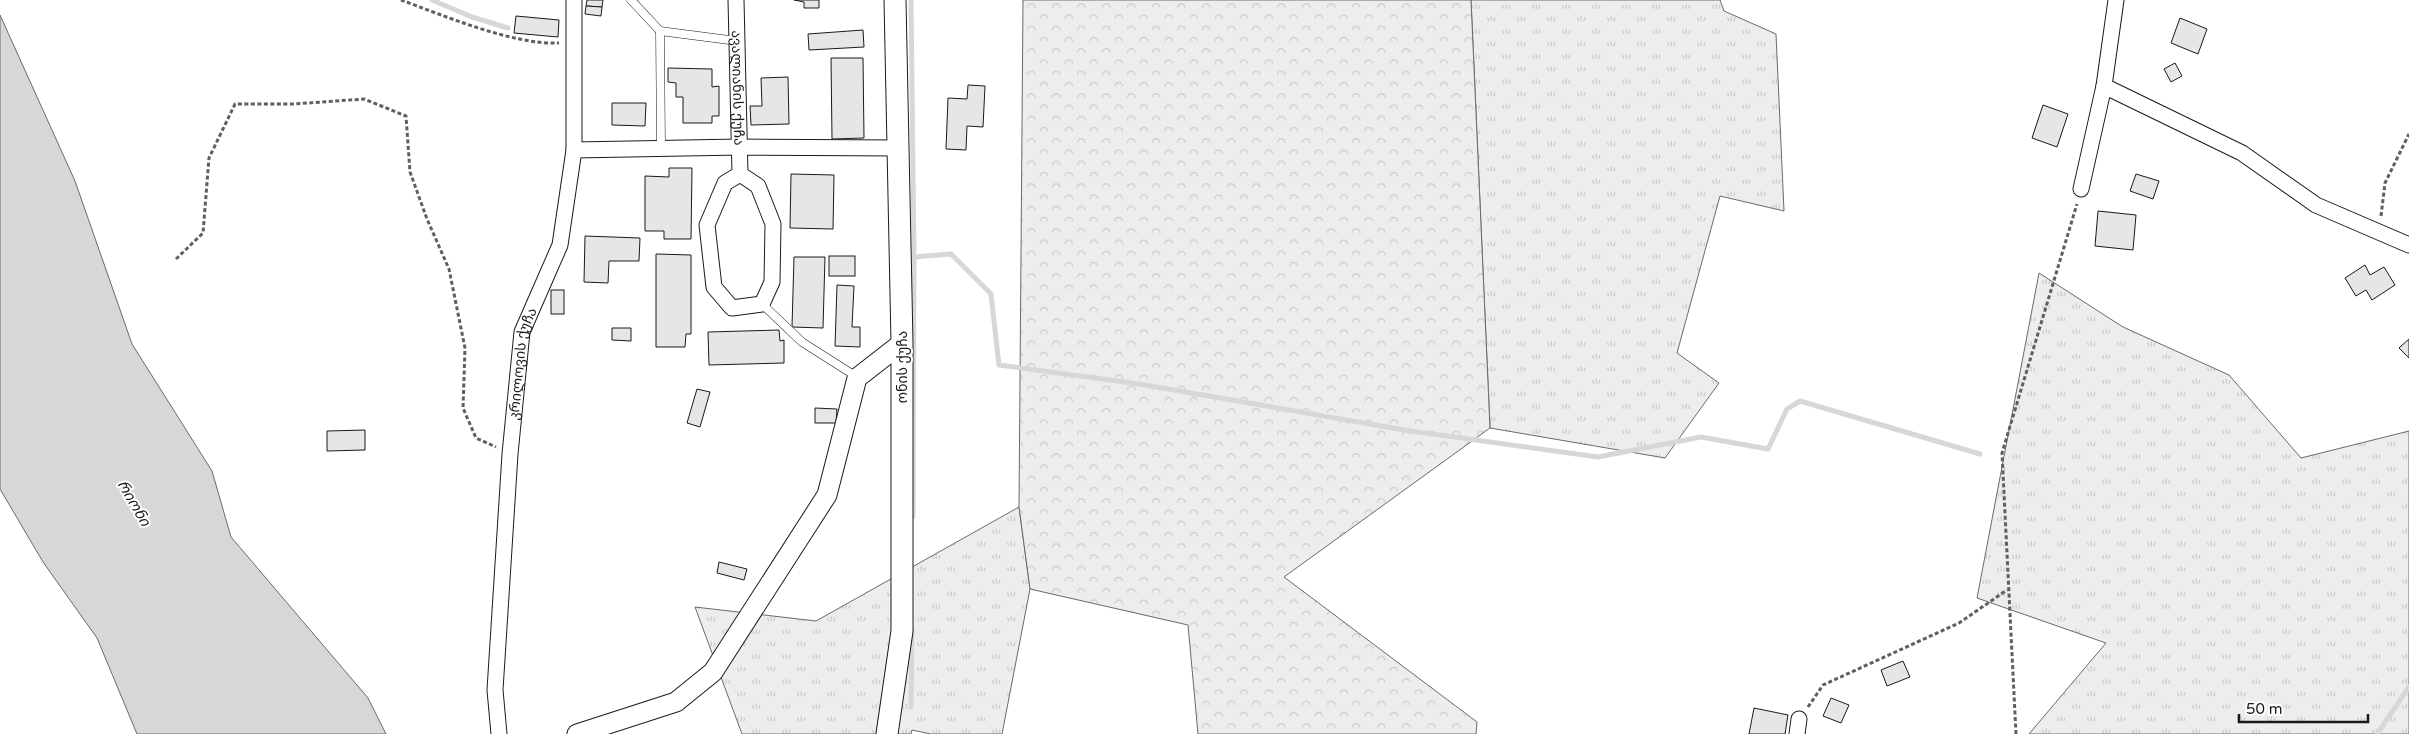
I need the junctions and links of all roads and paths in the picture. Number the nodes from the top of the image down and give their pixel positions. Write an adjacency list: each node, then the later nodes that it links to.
1 (402, 0): 9 (path)
2 (574, 0): 9 (street, კრილოვის ქუჩა)
3 (631, 0): 7 (lane)
4 (736, 0): 8 (street, ავალიანის ქუჩა)
5 (895, 0): 14 (main road, ონის ქუჩა)
6 (2116, 0): 10 (street)
7 (660, 31): 8 (lane); 13 (lane)
8 (737, 41): 12 (street, ავალიანის ქუჩა)
9 (575, 42): 15 (street, კრილოვის ქუჩა)
10 (2104, 86): 17 (street); 18 (street)
11 (2409, 134): 18 (path)
12 (740, 146): 13 (street); 14 (street); 16 (street, ავალიანის ქუჩა)
13 (661, 148): 15 (street)
14 (899, 148): 22 (main road, ონის ქუჩა)
15 (574, 150): 24 (street, კრილოვის ქუჩა)
16 (740, 174): 21 (street); 21 (street)
17 (2081, 189): 25 (path)
18 (2380, 232): 19 (street)
19 (2409, 245)
20 (176, 259): 24 (path)
21 (762, 304): 23 (lane)
22 (902, 343): 23 (street); 29 (main road, ონის ქუჩა)
23 (857, 378): 28 (street)
24 (510, 454): 27 (street, კრილოვის ქუჩა)
25 (2007, 589): 26 (path); 30 (path)
26 (1798, 727)
27 (499, 734)
28 (577, 734)
29 (888, 734)
30 (2016, 734)

